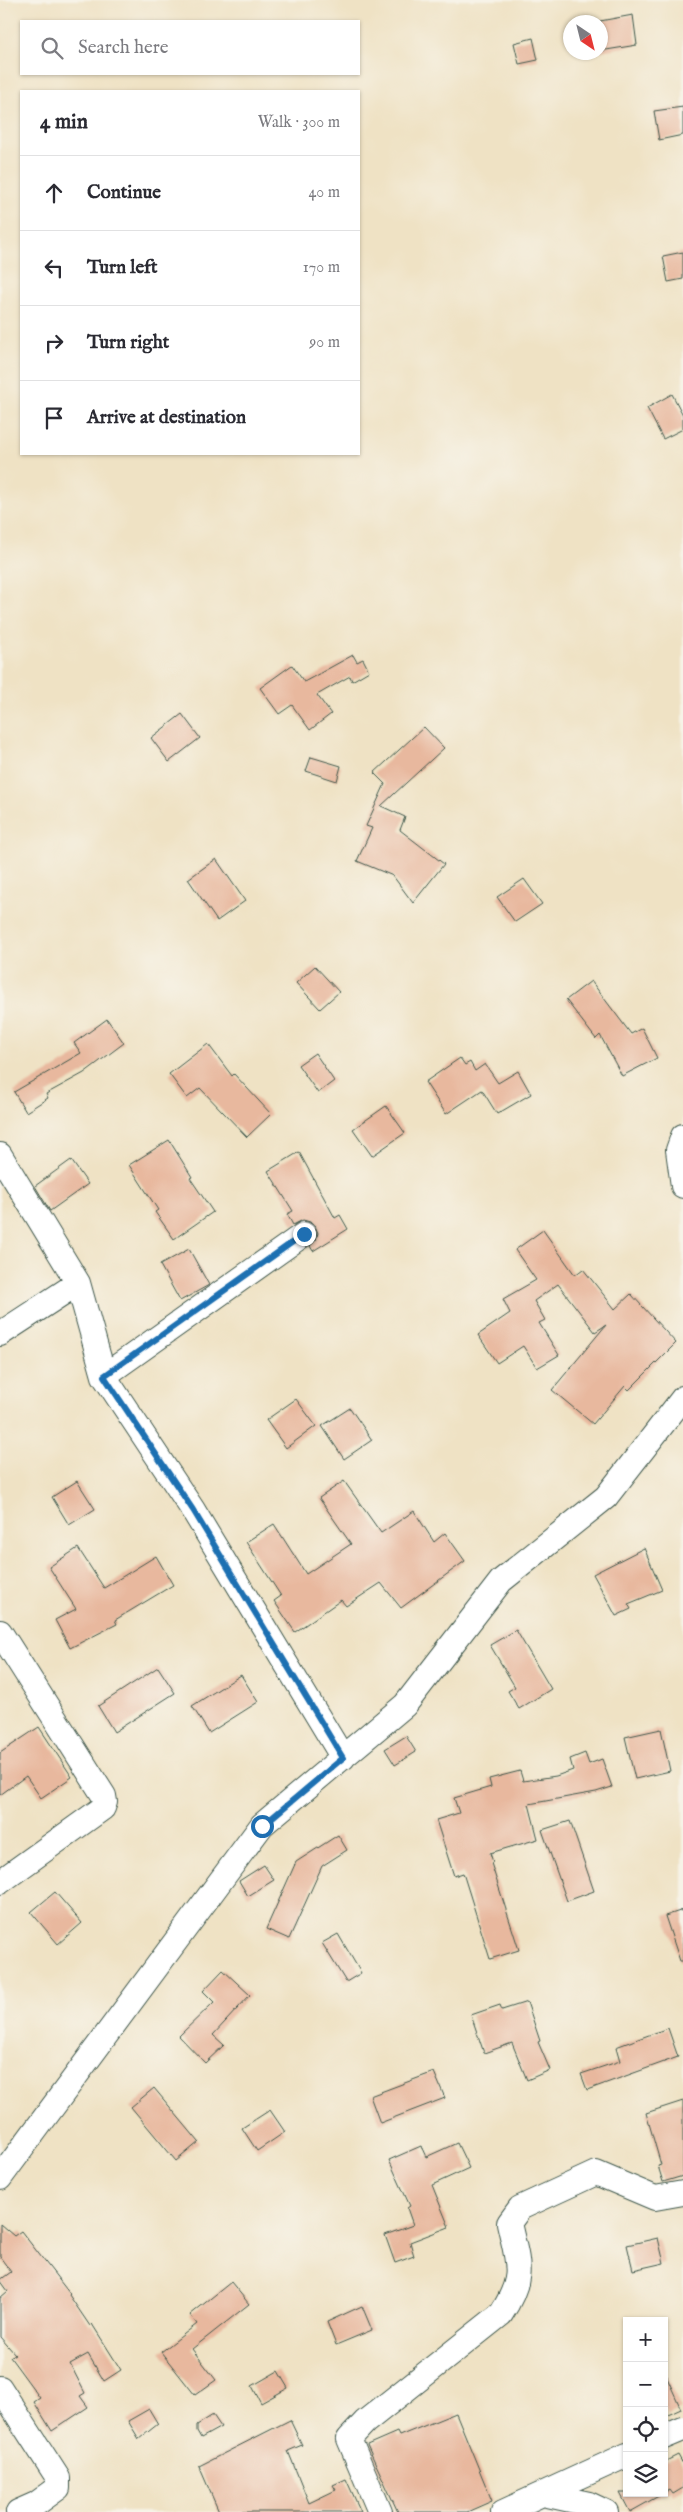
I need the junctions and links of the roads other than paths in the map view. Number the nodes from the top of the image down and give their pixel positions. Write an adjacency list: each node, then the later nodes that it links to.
1 (683, 1136): 3 (street)
2 (0, 1155): 5 (street)
3 (683, 1186)
4 (304, 1234): 7 (street)
5 (78, 1283): 6 (street); 7 (street)
6 (0, 1334)
7 (104, 1376): 10 (street)
8 (683, 1398): 10 (street)
9 (0, 1632): 11 (street)
10 (343, 1758): 12 (street)
11 (0, 1882)
12 (0, 2178)
13 (683, 2193): 20 (street)
14 (0, 2388): 19 (street)
15 (683, 2429): 16 (street)
16 (668, 2436)
17 (623, 2457): 18 (street)
18 (543, 2494): 21 (street); 22 (street)
19 (18, 2512)
20 (380, 2512)
21 (503, 2512)
22 (606, 2512)

